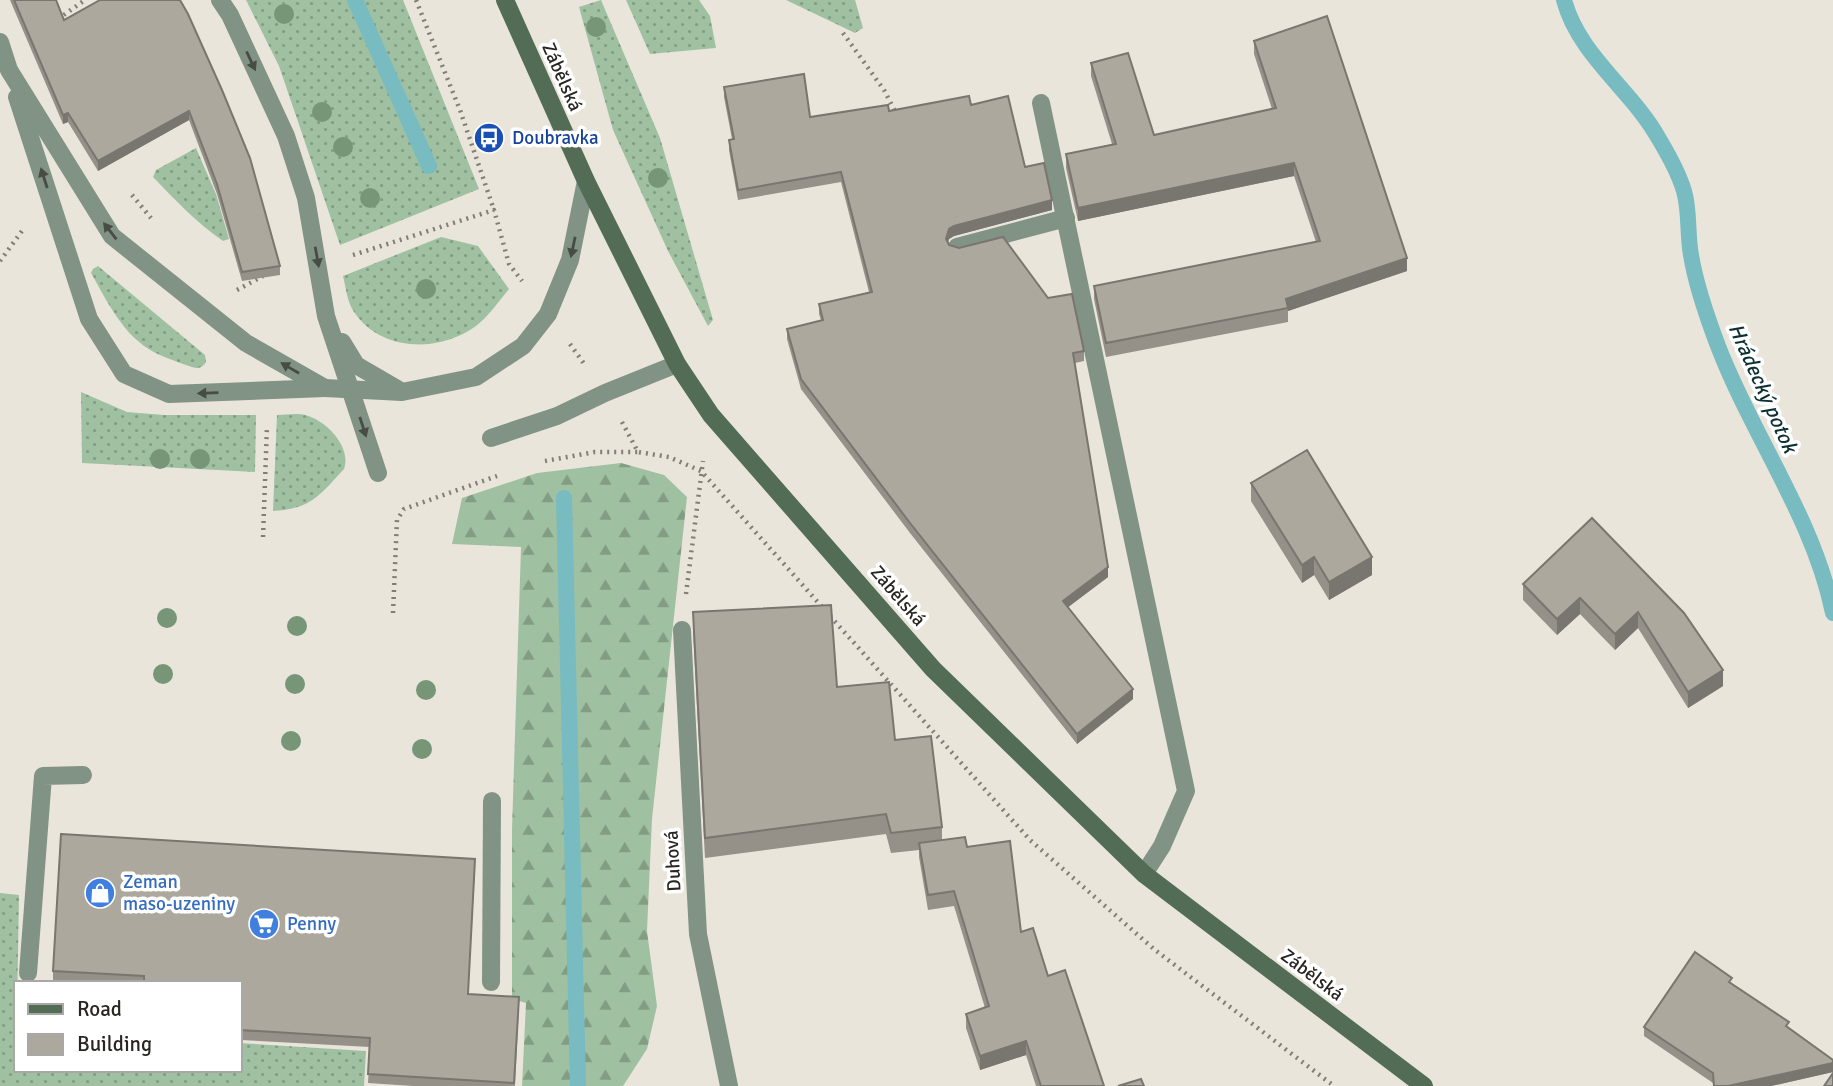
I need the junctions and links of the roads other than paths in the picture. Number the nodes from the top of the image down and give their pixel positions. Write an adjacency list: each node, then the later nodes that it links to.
1 (220, 0): 9 (street, one-way to 9)
2 (505, 0): 6 (main road, Zábělská)
3 (0, 42): 4 (street)
4 (9, 70): 11 (street, one-way to 4); 11 (street, one-way to 4)
5 (1041, 103): 7 (street)
6 (586, 181): 10 (main road, Zábělská); 13 (street, one-way to 13)
7 (1066, 218): 8 (street); 19 (street)
8 (957, 247)
9 (326, 316): 12 (street); 13 (street)
10 (677, 364): 14 (street); 19 (main road, Zábělská)
11 (325, 388): 12 (street)
12 (351, 389): 13 (street); 15 (street, one-way to 15)
13 (402, 392)
14 (491, 438)
15 (378, 473)
16 (682, 631): 22 (street, Duhová)
17 (83, 775): 20 (street)
18 (492, 801): 21 (street)
19 (1144, 874): 23 (main road, Zábělská)
20 (29, 973)
21 (491, 982)
22 (729, 1086)
23 (1424, 1086)

